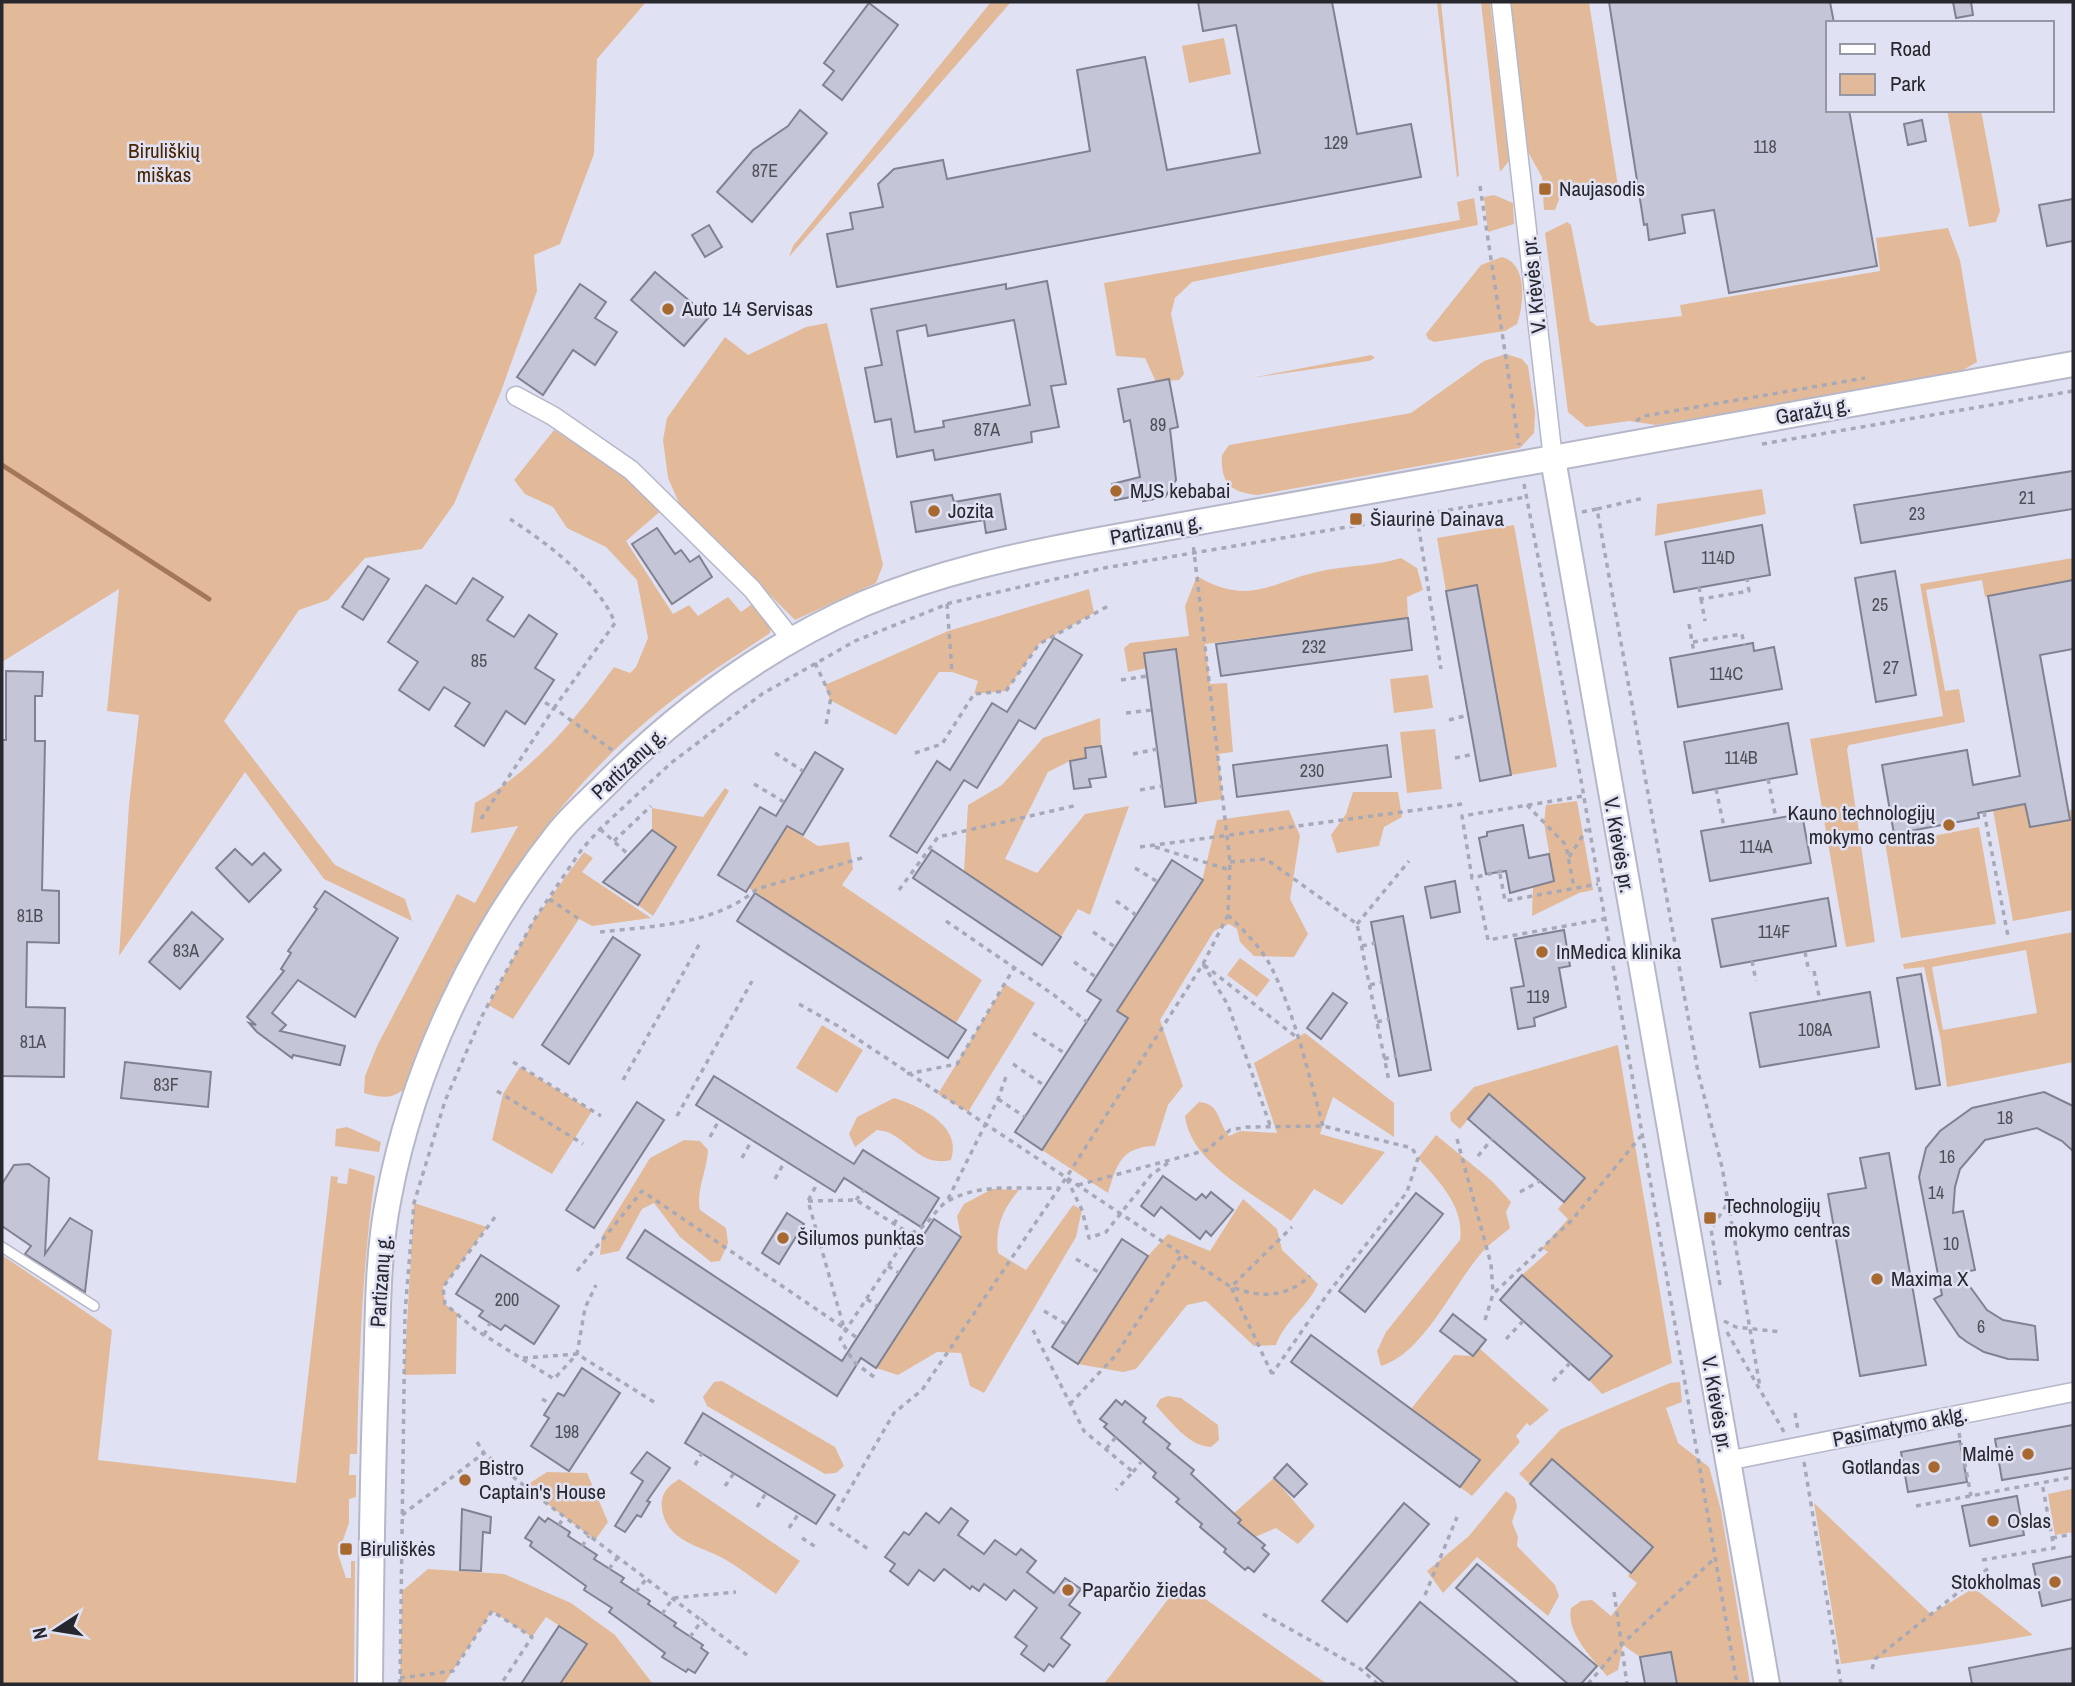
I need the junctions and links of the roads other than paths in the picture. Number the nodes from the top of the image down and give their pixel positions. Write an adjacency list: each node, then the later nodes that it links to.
1 (1501, 2): 4 (street, V. Krėvės pr.)
2 (2073, 364): 4 (street, Garažų g.)
3 (516, 396): 5 (street)
4 (1553, 459): 5 (street, Partizanų g.); 9 (street, V. Krėvės pr.)
5 (792, 640): 10 (street, Partizanų g.)
6 (2, 1247): 7 (lane)
7 (94, 1306)
8 (2073, 1392): 9 (street, Pasimatymo aklg.)
9 (1727, 1461): 11 (street, V. Krėvės pr.)
10 (370, 1684)
11 (1767, 1684)

